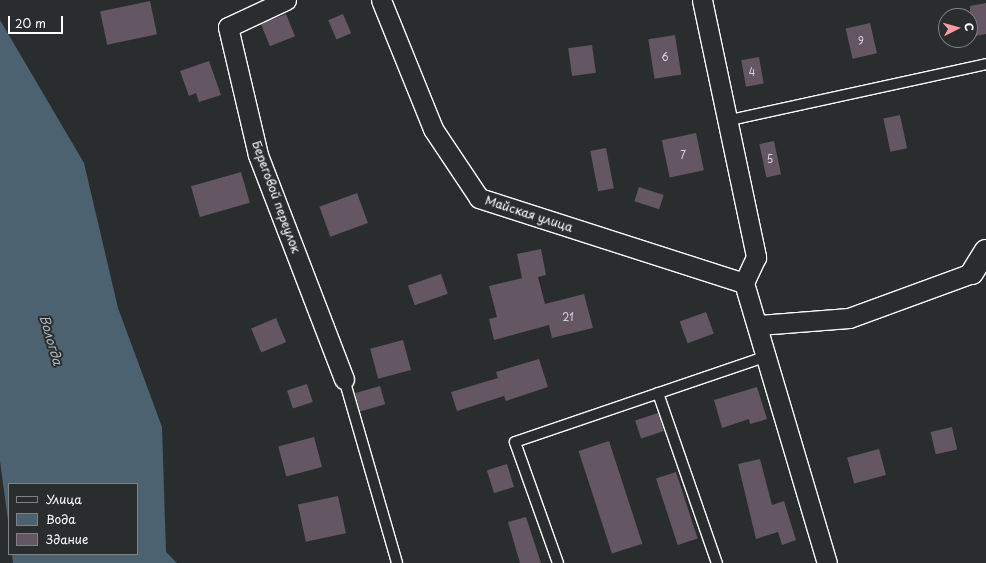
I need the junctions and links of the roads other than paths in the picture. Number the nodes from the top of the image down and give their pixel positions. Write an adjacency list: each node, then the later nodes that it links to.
1 (286, 0): 11 (street, Береговой переулок)
2 (381, 0): 8 (street, Майская улица)
3 (702, 0): 5 (street)
4 (986, 64): 5 (lane)
5 (730, 120): 8 (street)
6 (986, 251): 7 (street)
7 (972, 273): 9 (street)
8 (744, 283): 9 (street)
9 (759, 325): 10 (street)
10 (768, 356): 12 (lane); 16 (street)
11 (344, 379): 13 (lane)
12 (658, 393): 14 (lane); 15 (lane)
13 (397, 563)
14 (558, 563)
15 (717, 563)
16 (827, 563)

